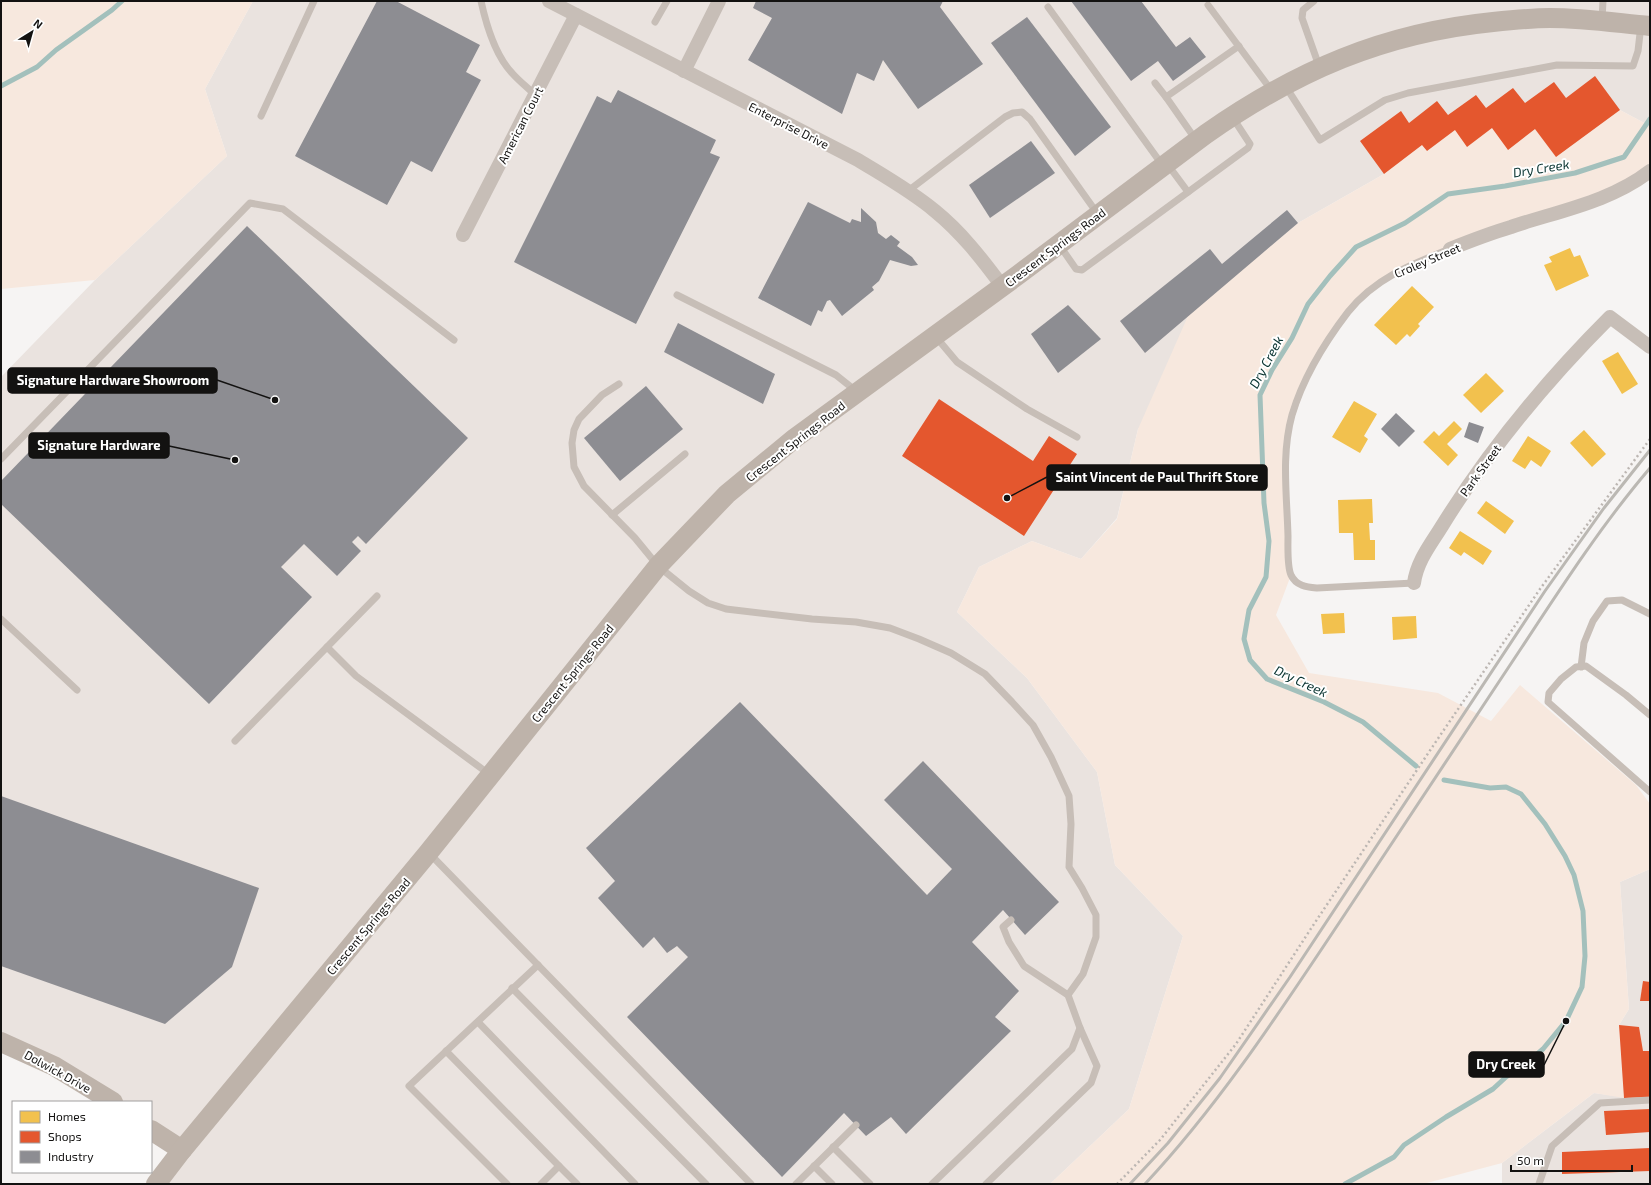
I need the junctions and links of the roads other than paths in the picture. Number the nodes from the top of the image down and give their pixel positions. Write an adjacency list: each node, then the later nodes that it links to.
1 (314, 1): 21 (lane)
2 (481, 1): 19 (lane)
3 (549, 1): 10 (street, Enterprise Drive)
4 (667, 1): 11 (lane)
5 (719, 1): 16 (street)
6 (1314, 1): 15 (lane)
7 (1603, 1): 12 (lane)
8 (1208, 5): 14 (lane)
9 (1048, 7): 24 (lane)
10 (576, 15): 16 (street, Enterprise Drive); 19 (street, American Court)
11 (655, 22)
12 (1601, 22): 13 (main road, Crescent Springs Road); 15 (main road, Crescent Springs Road)
13 (1645, 26): 18 (lane)
14 (1239, 46): 18 (lane); 20 (lane)
15 (1320, 68): 18 (main road, Crescent Springs Road)
16 (684, 71): 26 (street, Enterprise Drive)
17 (1155, 83): 20 (lane)
18 (1278, 88): 22 (main road, Crescent Springs Road)
19 (535, 95): 29 (street, American Court)
20 (1166, 97): 23 (lane)
21 (261, 116)
22 (1231, 116): 23 (main road, Crescent Springs Road); 27 (lane)
23 (1197, 141): 24 (main road, Crescent Springs Road)
24 (1165, 165): 27 (lane); 28 (main road, Crescent Springs Road)
25 (1650, 170): 31 (street, Croley Street)
26 (908, 191): 28 (lane); 32 (street, Enterprise Drive)
27 (1188, 192): 30 (lane)
28 (1098, 215): 30 (main road, Crescent Springs Road)
29 (463, 235)
30 (1059, 244): 32 (main road, Crescent Springs Road)
31 (1450, 249): 44 (lane, Croley Street)
32 (1002, 286): 34 (main road, Crescent Springs Road)
33 (677, 295): 38 (lane)
34 (935, 336): 38 (main road, Crescent Springs Road); 39 (lane)
35 (454, 340): 41 (lane)
36 (1650, 347): 45 (street, Park Street)
37 (619, 384): 42 (lane)
38 (858, 392): 43 (main road, Crescent Springs Road)
39 (1077, 437)
40 (685, 454): 42 (lane)
41 (1, 459)
42 (612, 515): 43 (lane)
43 (658, 566): 54 (main road, Crescent Springs Road); 60 (lane)
44 (1297, 582): 45 (lane, Park Street)
45 (1414, 583)
46 (377, 596): 49 (lane)
47 (1650, 614): 50 (lane)
48 (1, 619): 51 (lane)
49 (327, 647): 53 (lane); 54 (lane)
50 (1581, 667): 52 (lane); 55 (lane)
51 (77, 690)
52 (1650, 715)
53 (235, 741)
54 (490, 775): 56 (main road, Crescent Springs Road)
55 (1650, 792)
56 (428, 853): 58 (lane); 70 (main road, Crescent Springs Road)
57 (1012, 920): 60 (lane)
58 (538, 965): 59 (lane); 79 (lane)
59 (512, 988): 61 (lane); 78 (lane)
60 (1068, 995): 62 (lane)
61 (478, 1022): 64 (lane); 77 (lane)
62 (1080, 1028): 83 (lane); 84 (lane)
63 (1, 1042): 66 (main road, Dolwick Drive)
64 (446, 1051): 71 (lane); 74 (lane)
65 (1650, 1100): 85 (lane)
66 (111, 1101)
67 (856, 1125): 69 (lane)
68 (152, 1131): 70 (main road)
69 (833, 1147): 72 (lane); 82 (lane)
70 (182, 1150): 73 (main road, Crescent Springs Road)
71 (559, 1166): 75 (lane); 76 (lane)
72 (814, 1166): 80 (lane); 81 (lane)
73 (156, 1184)
74 (508, 1184)
75 (541, 1184)
76 (577, 1184)
77 (635, 1184)
78 (706, 1184)
79 (752, 1184)
80 (796, 1184)
81 (832, 1184)
82 (870, 1184)
83 (932, 1184)
84 (986, 1184)
85 (1539, 1184)

